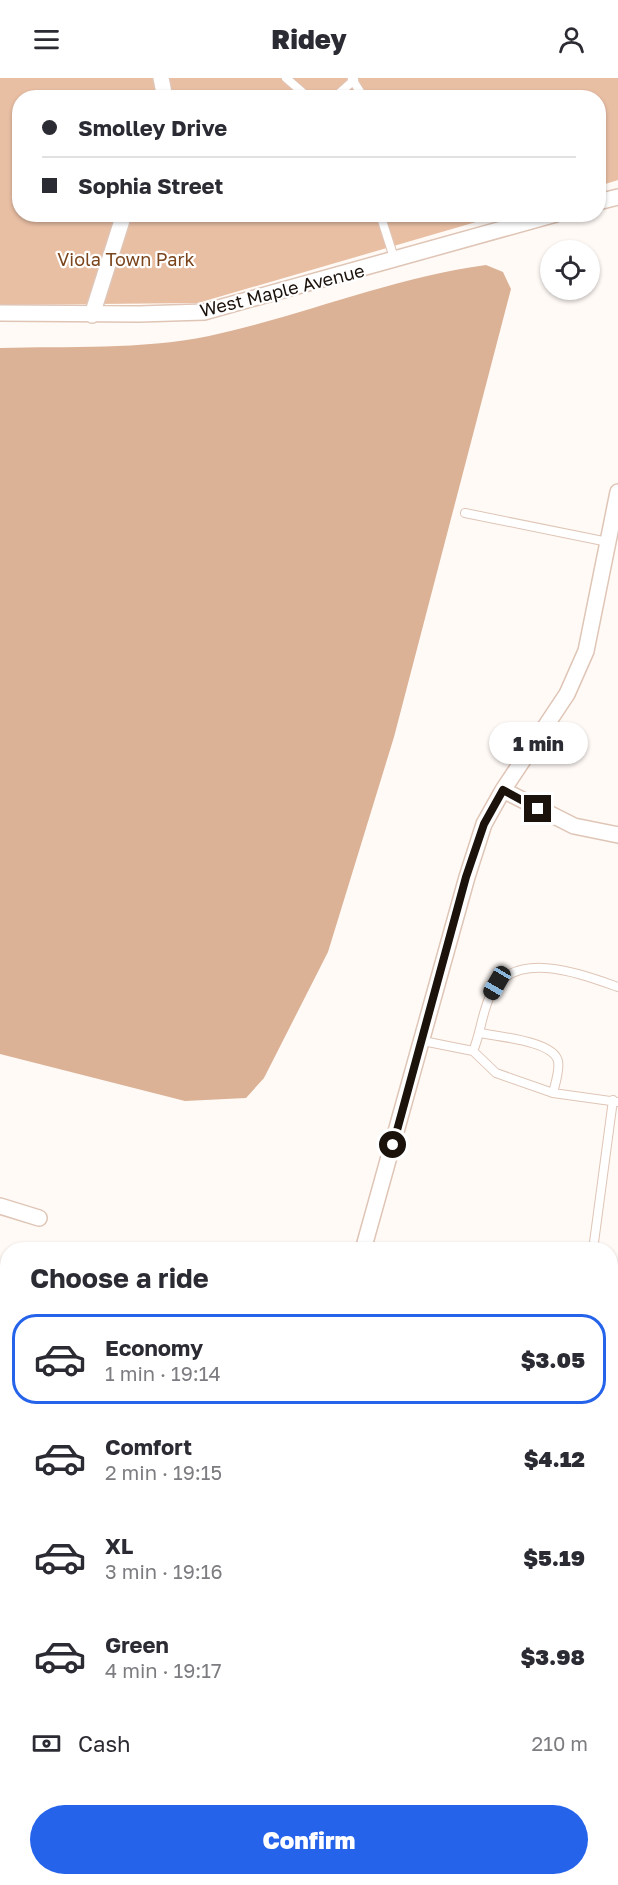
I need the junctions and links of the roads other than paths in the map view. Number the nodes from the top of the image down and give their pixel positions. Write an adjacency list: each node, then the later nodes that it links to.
1 (286, 78): 3 (lane)
2 (353, 79): 4 (lane)
3 (300, 90)
4 (342, 90)
5 (121, 222): 10 (street)
6 (383, 222): 8 (lane)
7 (529, 222): 8 (street, West Maple Avenue)
8 (395, 261): 10 (street, West Maple Avenue)
9 (0, 313): 10 (street, West Maple Avenue)
10 (92, 315)
11 (618, 492): 13 (street)
12 (465, 513): 13 (lane)
13 (608, 542): 14 (street)
14 (503, 790): 15 (street); 18 (street)
15 (618, 834)
16 (618, 987): 17 (lane)
17 (481, 1033): 19 (lane); 20 (lane)
18 (423, 1041): 19 (lane); 24 (street)
19 (473, 1051): 20 (lane)
20 (553, 1093): 21 (lane)
21 (616, 1101): 25 (lane)
22 (0, 1206): 23 (street)
23 (39, 1218)
24 (365, 1242)
25 (594, 1242)

